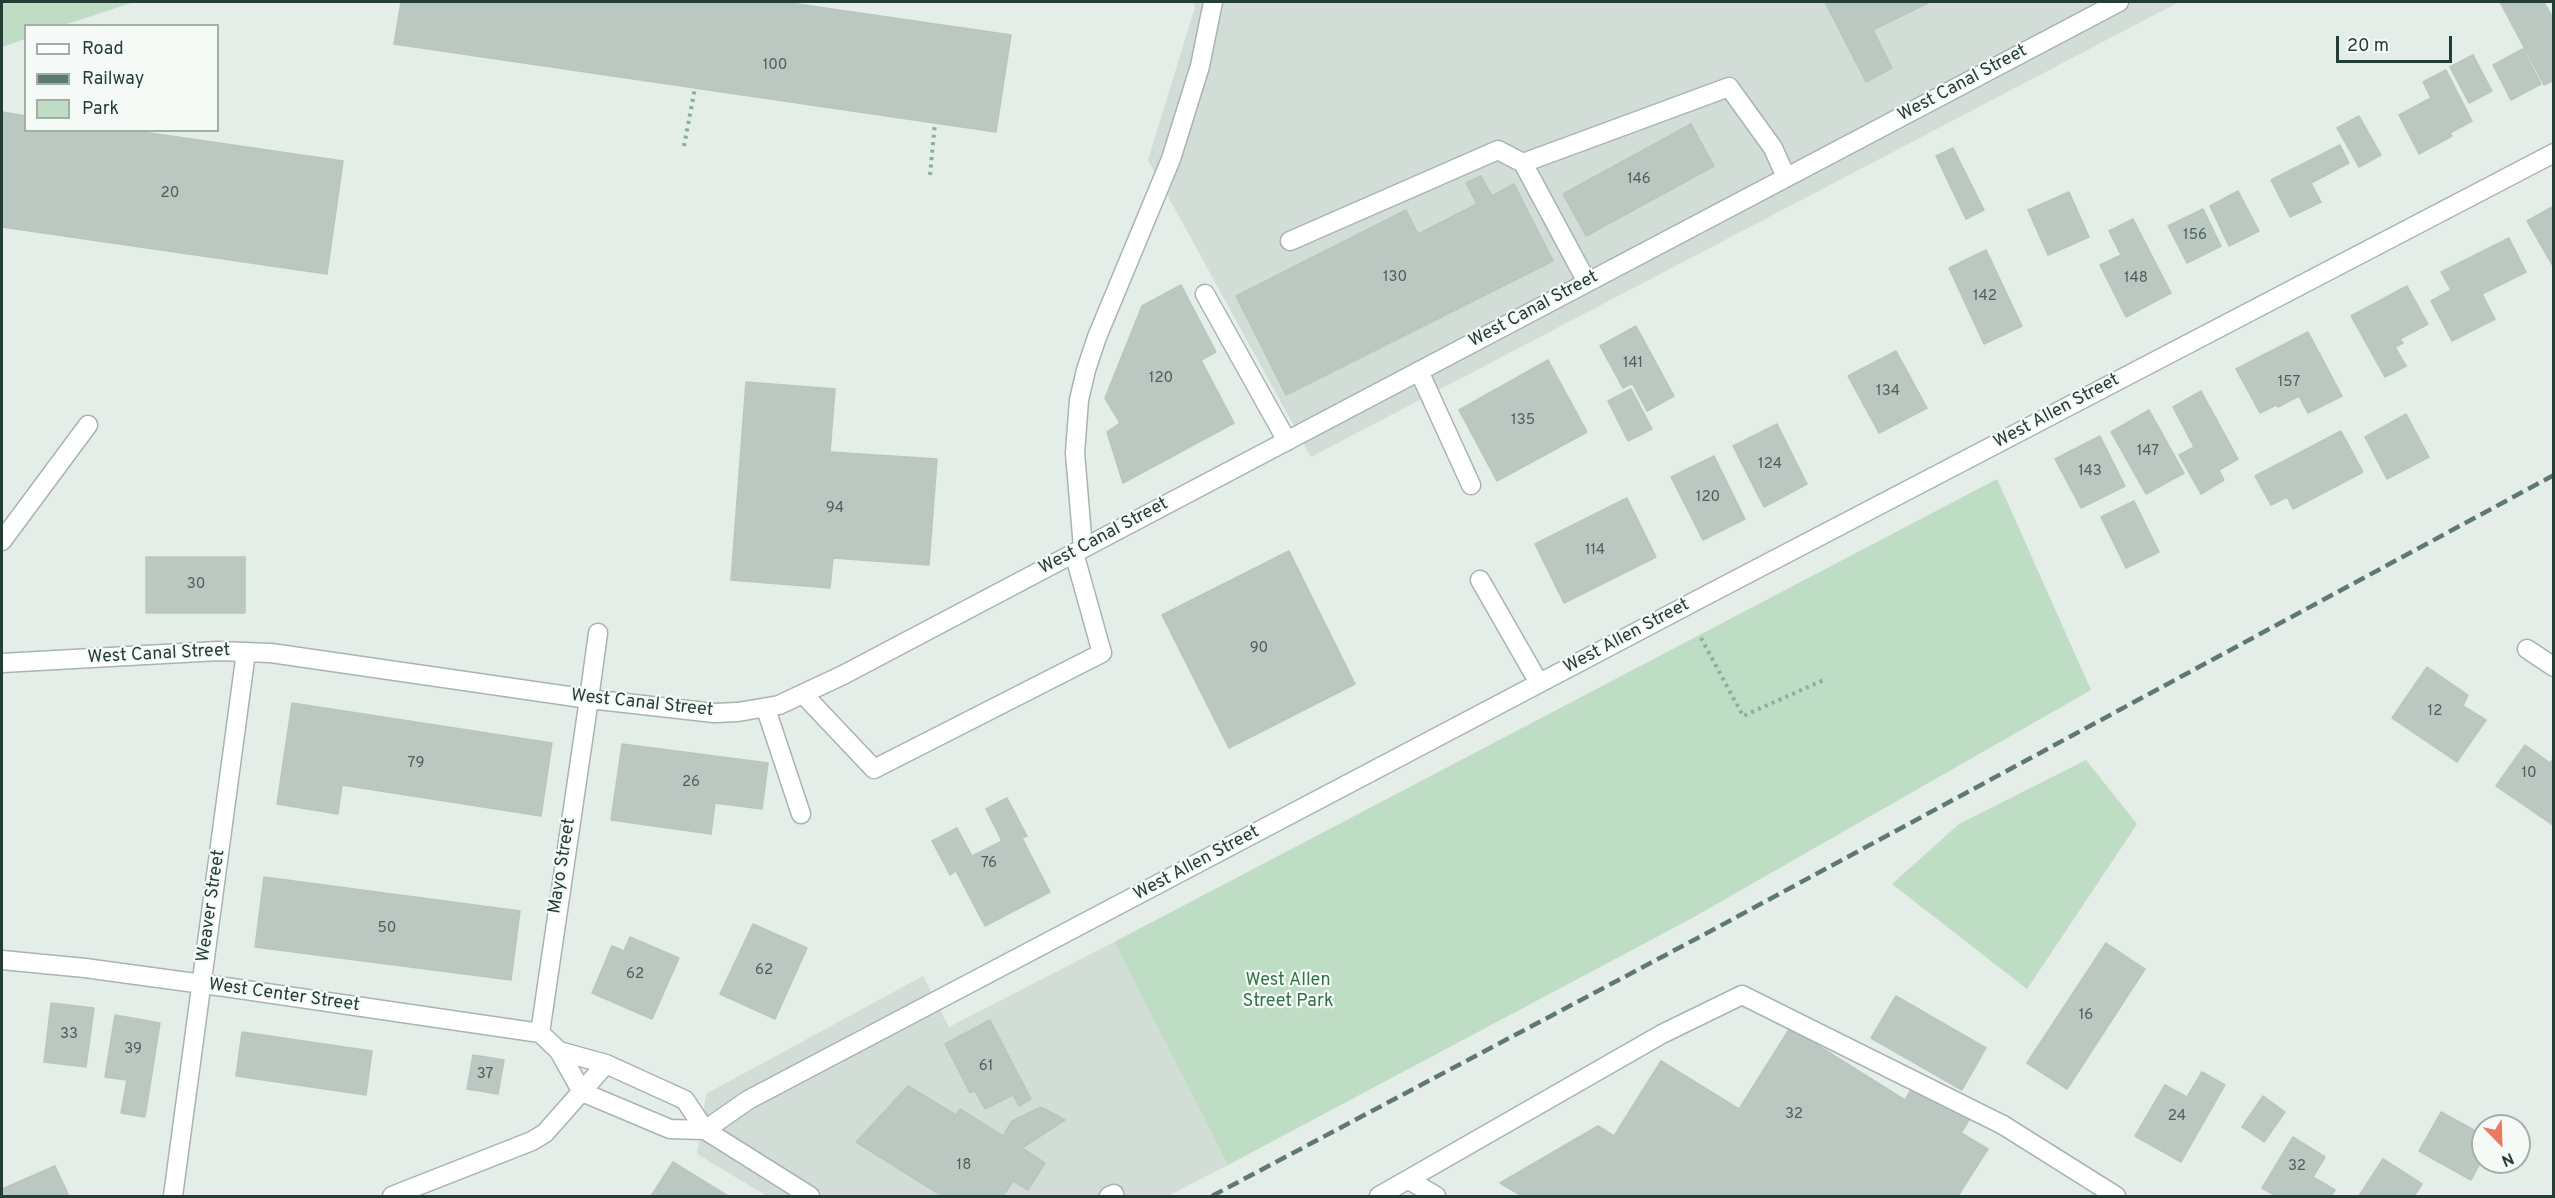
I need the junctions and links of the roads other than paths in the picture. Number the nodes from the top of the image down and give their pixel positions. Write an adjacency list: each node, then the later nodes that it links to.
1 (1213, 2): 14 (street)
2 (2119, 2): 5 (street, West Canal Street)
3 (2553, 153): 21 (street, West Allen Street)
4 (1523, 163): 5 (street); 6 (street); 7 (street)
5 (1786, 177): 7 (street, West Canal Street)
6 (1290, 240)
7 (1587, 282): 9 (street, West Canal Street)
8 (1205, 294): 11 (street)
9 (1419, 371): 11 (street, West Canal Street); 12 (street)
10 (88, 425): 13 (street)
11 (1287, 441): 14 (street, West Canal Street)
12 (1471, 484)
13 (2, 541)
14 (1078, 551): 22 (street, West Canal Street); 22 (street)
15 (1480, 580): 21 (street)
16 (598, 633): 23 (street, Mayo Street)
17 (2527, 649): 20 (street)
18 (246, 652): 19 (street, West Canal Street); 23 (street, West Canal Street); 27 (street, Weaver Street)
19 (2, 663)
20 (2553, 667)
21 (1539, 683): 32 (street, West Allen Street)
22 (804, 695): 24 (street, West Canal Street)
23 (589, 699): 24 (street, West Canal Street); 28 (street, Mayo Street)
24 (766, 708): 25 (street)
25 (801, 814)
26 (2, 960): 27 (street, West Center Street)
27 (201, 984): 28 (street, West Center Street); 34 (street, Weaver Street)
28 (540, 1033): 29 (street)
29 (559, 1052): 30 (street); 31 (street)
30 (606, 1064): 31 (street); 32 (street)
31 (582, 1092): 32 (street); 35 (street)
32 (705, 1130): 36 (street)
33 (1409, 1180): 37 (street); 38 (street); 39 (street)
34 (173, 1197)
35 (392, 1197)
36 (810, 1197)
37 (1379, 1197)
38 (1436, 1197)
39 (2116, 1197)

